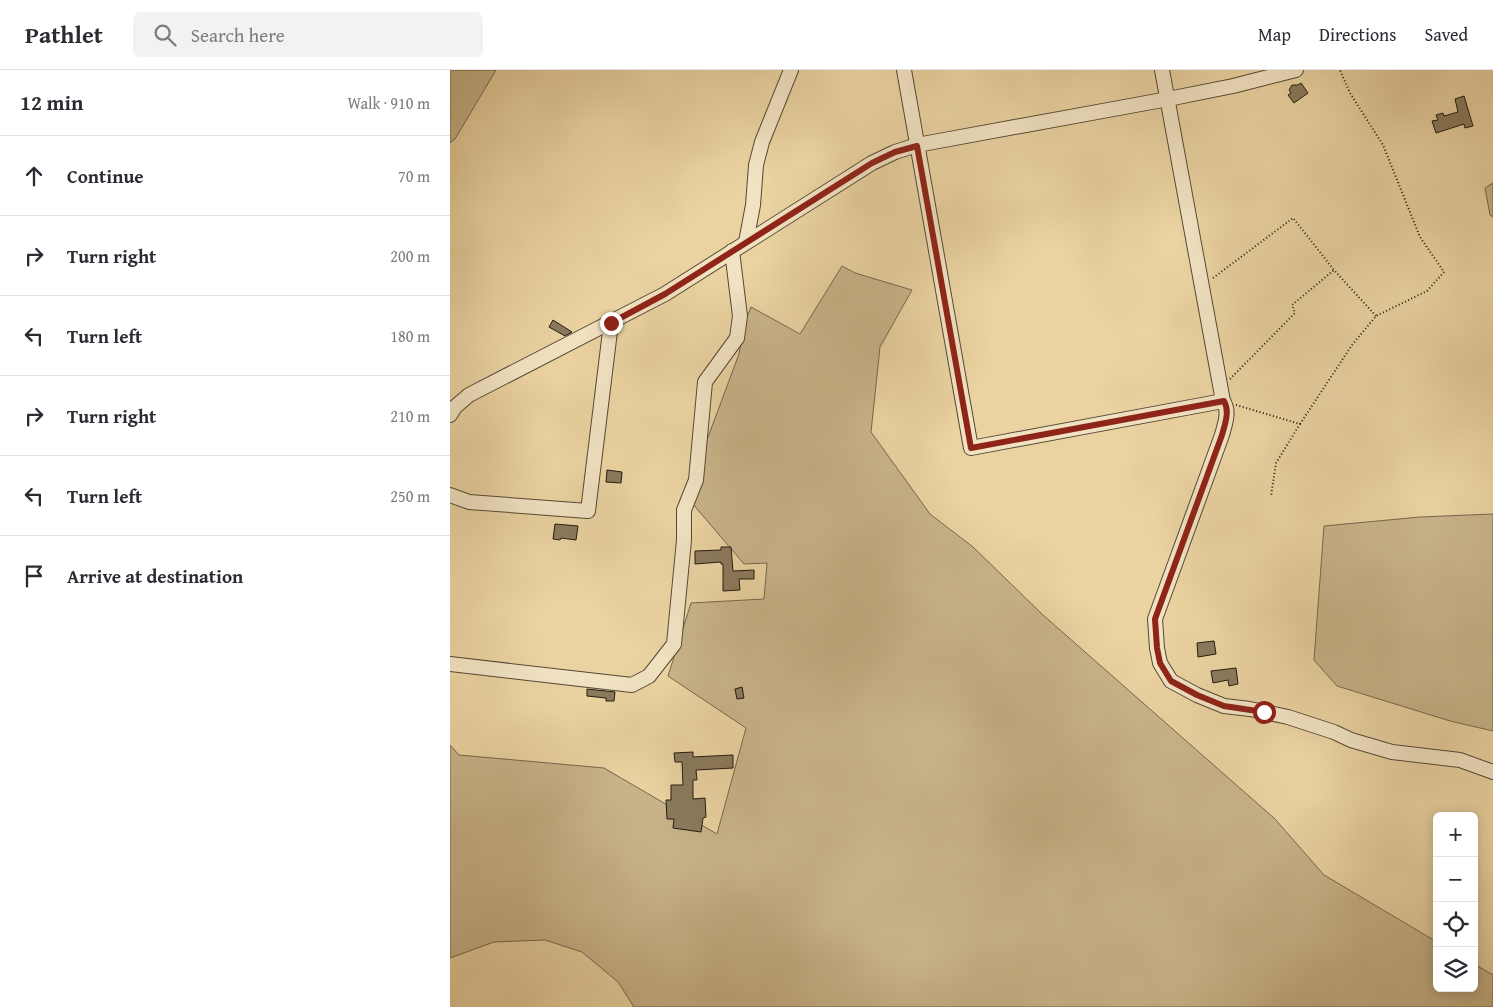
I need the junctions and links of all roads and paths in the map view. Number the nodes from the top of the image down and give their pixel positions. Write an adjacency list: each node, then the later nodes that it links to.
1 (791, 70): 8 (street)
2 (904, 70): 7 (street)
3 (1162, 70): 6 (street)
4 (1296, 70): 6 (street)
5 (1340, 70): 12 (path)
6 (1168, 100): 7 (street); 11 (street)
7 (917, 146): 8 (street); 14 (street)
8 (746, 242): 9 (street)
9 (732, 251): 13 (street); 19 (street)
10 (1334, 270): 11 (path); 12 (path); 14 (path)
11 (1201, 286): 14 (street)
12 (1376, 316): 16 (path)
13 (611, 323): 15 (street); 17 (street)
14 (1222, 394): 16 (path); 20 (street)
15 (450, 415)
16 (1300, 424): 18 (path)
17 (450, 495)
18 (1271, 496)
19 (450, 664)
20 (1493, 772)

